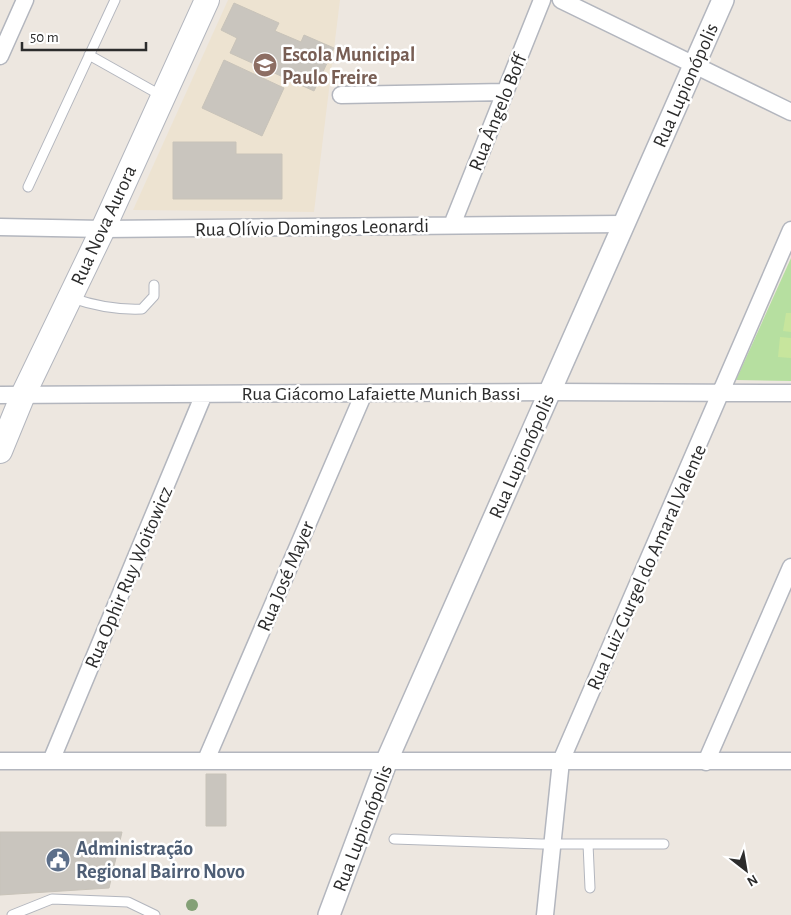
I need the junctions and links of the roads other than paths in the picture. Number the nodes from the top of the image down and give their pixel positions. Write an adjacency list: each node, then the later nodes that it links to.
1 (25, 0): 7 (street)
2 (114, 0): 8 (lane)
3 (207, 0): 13 (main road, Rua Nova Aurora)
4 (542, 0): 11 (street, Rua Ângelo Boff)
5 (561, 0): 10 (street)
6 (723, 0): 10 (street, Rua Lupionópolis)
7 (6, 25): 9 (street)
8 (89, 55): 13 (lane); 15 (lane)
9 (0, 56)
10 (694, 66): 14 (street); 16 (street, Rua Lupionópolis)
11 (505, 92): 12 (street); 17 (street, Rua Ângelo Boff)
12 (341, 95)
13 (163, 96): 19 (main road, Rua Nova Aurora)
14 (791, 112)
15 (28, 187)
16 (624, 224): 17 (street, Rua Olívio Domingos Leonardi); 23 (street, Rua Lupionópolis)
17 (452, 225): 19 (street, Rua Olívio Domingos Leonardi)
18 (0, 228): 19 (street, Rua Olívio Domingos Leonardi)
19 (103, 229): 22 (main road, Rua Nova Aurora)
20 (791, 230): 27 (street, Rua Luiz Gurgel do Amaral Valente)
21 (154, 285): 22 (lane)
22 (69, 297): 28 (main road, Rua Nova Aurora)
23 (550, 392): 24 (street, Rua Giácomo Lafaiette Munich Bassi); 27 (street, Rua Giácomo Lafaiette Munich Bassi); 32 (street, Rua Lupionópolis)
24 (364, 393): 26 (street, Rua Giácomo Lafaiette Munich Bassi); 31 (street, Rua José Mayer)
25 (791, 393): 27 (street, Rua Giácomo Lafaiette Munich Bassi)
26 (204, 394): 28 (street, Rua Giácomo Lafaiette Munich Bassi); 34 (street, Rua Ophir Ruy Woitowicz)
27 (722, 394): 35 (street, Rua Luiz Gurgel do Amaral Valente)
28 (11, 395): 29 (main road, Rua Nova Aurora)
29 (0, 451)
30 (791, 566): 37 (street)
31 (206, 760): 32 (street); 34 (street)
32 (387, 760): 35 (street); 45 (street, Rua Lupionópolis)
33 (0, 761): 34 (street)
34 (51, 761)
35 (561, 761): 37 (street); 39 (street, Rua Luiz Gurgel do Amaral Valente)
36 (791, 761): 37 (street)
37 (706, 762)
38 (394, 839): 39 (lane)
39 (552, 844): 40 (lane); 46 (street, Rua Luiz Gurgel do Amaral Valente)
40 (588, 844): 41 (lane); 42 (lane)
41 (664, 844)
42 (590, 888)
43 (12, 915): 44 (lane)
44 (155, 915)
45 (329, 915)
46 (545, 915)

